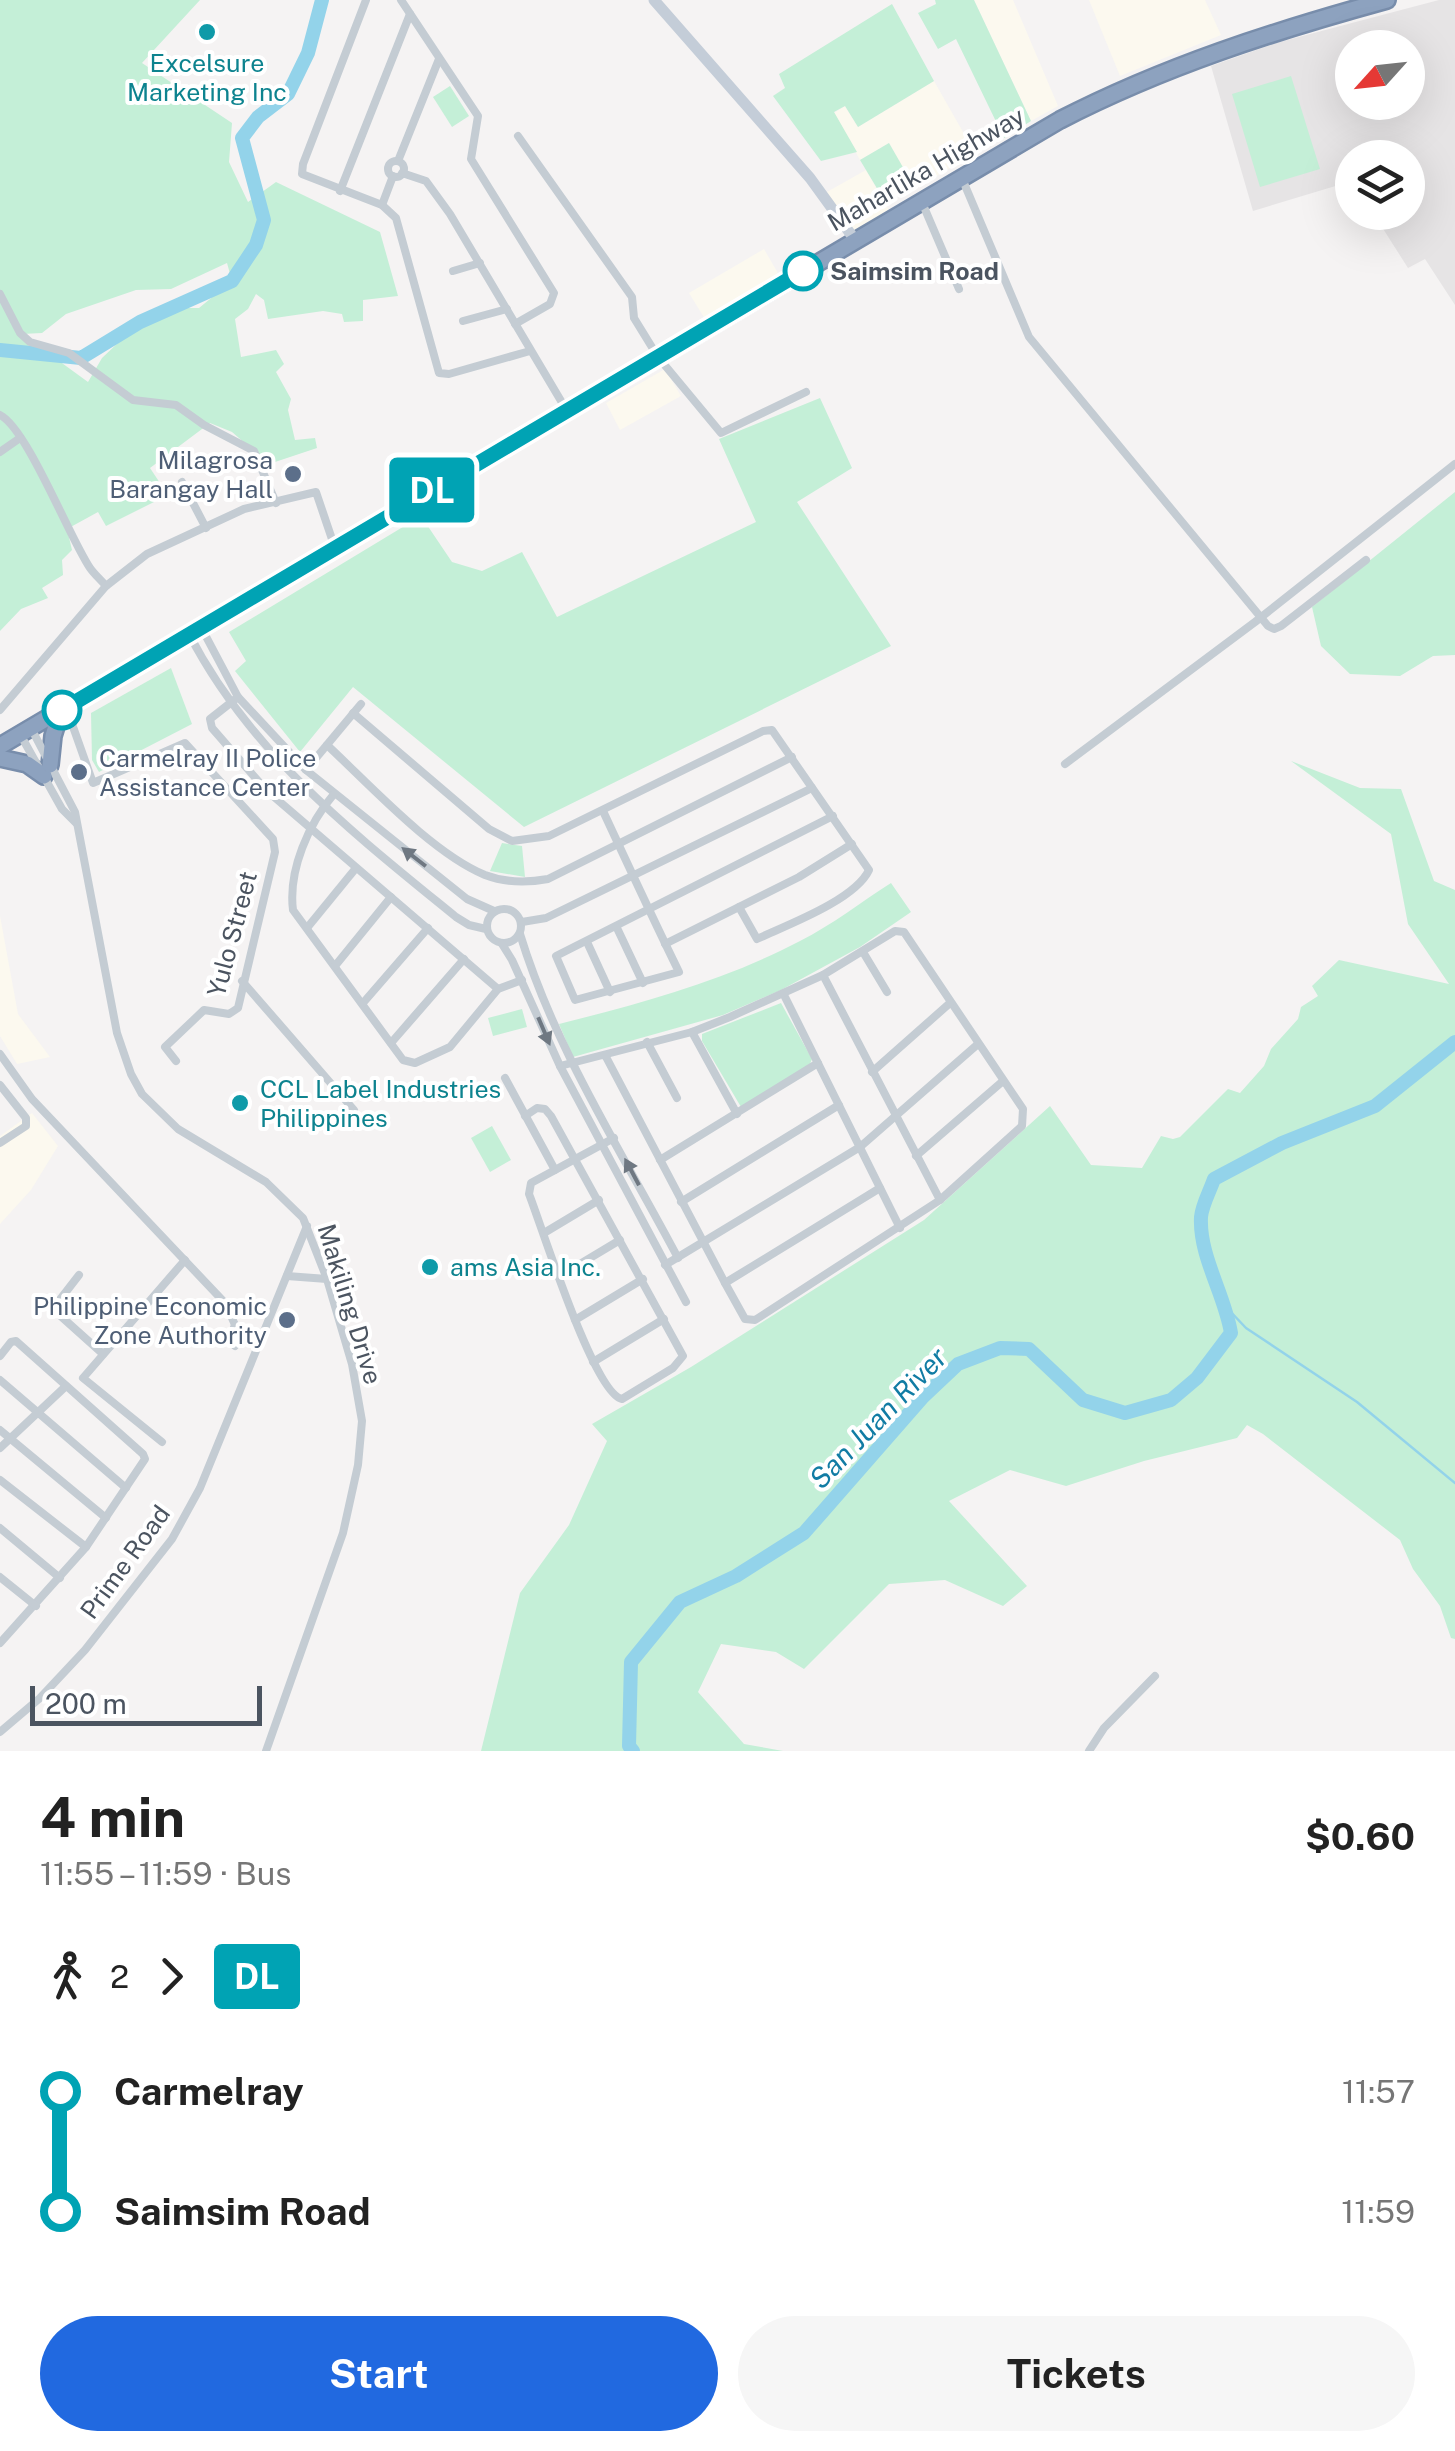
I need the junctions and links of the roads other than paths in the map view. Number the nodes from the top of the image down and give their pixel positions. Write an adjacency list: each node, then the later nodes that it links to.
1 (366, 0): 10 (street)
2 (401, 0): 5 (street)
3 (654, 0): 13 (street)
4 (1388, 0): 9 (highway, Maharlika Highway)
5 (410, 14): 6 (street); 10 (street)
6 (439, 59): 8 (street); 20 (street)
7 (518, 136): 22 (street)
8 (398, 175): 12 (street); 14 (street)
9 (960, 176): 11 (highway, Maharlika Highway); 35 (street)
10 (340, 191): 12 (street)
11 (921, 200): 13 (highway, Maharlika Highway); 16 (street)
12 (382, 205): 21 (street)
13 (854, 240): 22 (highway, Maharlika Highway)
14 (480, 263): 15 (street); 18 (street)
15 (453, 272)
16 (959, 289)
17 (0, 294): 30 (street)
18 (507, 309): 19 (street); 20 (street)
19 (463, 321)
20 (515, 324): 21 (street)
21 (530, 351): 24 (street)
22 (658, 356): 23 (street); 24 (highway, Maharlika Highway)
23 (806, 392)
24 (567, 410): 32 (highway, Maharlika Highway)
25 (0, 415): 26 (street)
26 (20, 438): 27 (street); 34 (street)
27 (0, 452)
28 (1455, 464): 35 (street)
29 (182, 482): 31 (street)
30 (276, 503): 31 (street); 32 (street)
31 (206, 528): 34 (street)
32 (335, 548): 36 (highway, Maharlika Highway)
33 (1366, 560): 35 (street)
34 (106, 586): 41 (street)
35 (1261, 616): 48 (street)
36 (195, 631): 37 (street); 38 (street); 40 (highway, Maharlika Highway)
37 (238, 697): 38 (street); 49 (street)
38 (229, 703): 53 (street); 56 (street)
39 (361, 704): 42 (street)
40 (64, 708): 43 (highway, Maharlika Highway); 50 (highway); 79 (street, Yulo Street)
41 (0, 710)
42 (353, 714): 44 (street); 54 (street)
43 (26, 731): 45 (highway, Maharlika Highway); 50 (street, Makiling Drive)
44 (327, 745): 49 (street); 57 (street)
45 (0, 746)
46 (0, 758): 50 (highway)
47 (792, 758): 51 (street); 54 (street); 57 (street)
48 (1065, 764)
49 (306, 770): 52 (street)
50 (47, 771): 119 (street, Makiling Drive)
51 (812, 788): 55 (street); 60 (street)
52 (334, 794): 53 (street); 63 (street, one-way to 52)
53 (324, 807): 56 (street); 69 (street)
54 (602, 811): 57 (street)
55 (833, 816): 58 (street); 64 (street)
56 (309, 829): 59 (street); 66 (street)
57 (618, 844): 60 (street)
58 (852, 844): 62 (street); 62 (street)
59 (356, 868): 61 (street); 66 (street)
60 (633, 876): 64 (street); 65 (street)
61 (392, 897): 67 (street); 76 (street)
62 (739, 907): 73 (street)
63 (494, 910): 65 (street); 69 (street)
64 (650, 911): 68 (street); 73 (street)
65 (522, 922): 70 (street)
66 (306, 928): 76 (street)
67 (428, 928): 75 (street); 86 (street)
68 (616, 928): 71 (street); 80 (street)
69 (486, 929): 72 (street)
70 (520, 934): 72 (street); 94 (street)
71 (586, 942): 82 (street); 82 (street)
72 (502, 944): 78 (street)
73 (666, 944): 80 (street)
74 (863, 952): 77 (street); 83 (street); 85 (street)
75 (464, 959): 81 (street); 89 (street)
76 (336, 966): 86 (street)
77 (823, 976): 84 (street); 97 (street)
78 (522, 980): 81 (street); 96 (street, one-way to 96)
79 (242, 981): 93 (street, Yulo Street); 103 (street)
80 (643, 983): 82 (street)
81 (498, 990): 89 (street)
82 (610, 992)
83 (887, 992)
84 (784, 995): 87 (street); 95 (street)
85 (950, 1003): 90 (street); 97 (street)
86 (363, 1004): 89 (street)
87 (692, 1032): 88 (street); 104 (street)
88 (647, 1042): 92 (street); 101 (street)
89 (390, 1043)
90 (978, 1044): 99 (street); 105 (street)
91 (0, 1054): 125 (street)
92 (605, 1055): 94 (street); 113 (street)
93 (176, 1061)
94 (573, 1063): 96 (street); 107 (street)
95 (818, 1063): 102 (street); 104 (street)
96 (560, 1066): 109 (street)
97 (872, 1072): 105 (street)
98 (505, 1078): 106 (street)
99 (1003, 1081): 111 (street); 117 (street)
100 (0, 1085): 108 (street)
101 (677, 1098)
102 (839, 1105): 110 (street); 118 (street)
103 (354, 1110)
104 (737, 1114): 113 (street)
105 (894, 1115): 110 (street); 111 (street)
106 (525, 1116): 112 (street); 114 (street)
107 (614, 1138): 109 (street); 124 (street, one-way to 107)
108 (0, 1143)
109 (601, 1145): 112 (street); 126 (street)
110 (860, 1147): 115 (street); 123 (street)
111 (916, 1156): 117 (street)
112 (576, 1159): 114 (street); 116 (street)
113 (660, 1160): 118 (street)
114 (555, 1170): 121 (street)
115 (880, 1188): 120 (street); 132 (street)
116 (600, 1200): 121 (street); 122 (street)
117 (940, 1200): 120 (street)
118 (681, 1202): 123 (street)
119 (307, 1224): 128 (street, Prime Road); 130 (street, Makiling Drive)
120 (900, 1228): 132 (street)
121 (544, 1233): 129 (street)
122 (620, 1240): 129 (street); 131 (street)
123 (704, 1244): 124 (street); 132 (street)
124 (678, 1258): 126 (street)
125 (185, 1260): 136 (street); 137 (street)
126 (665, 1265): 133 (street)
127 (78, 1275): 137 (street)
128 (287, 1276): 130 (street); 157 (street, Prime Road)
129 (560, 1276): 135 (street)
130 (327, 1279): 158 (street, Makiling Drive)
131 (642, 1280): 134 (street); 135 (street)
132 (725, 1283)
133 (686, 1302)
134 (664, 1319): 139 (street); 139 (street)
135 (575, 1320): 139 (street)
136 (232, 1343)
137 (103, 1354): 145 (street)
138 (0, 1356): 141 (street)
139 (593, 1362)
140 (0, 1380): 142 (street)
141 (66, 1386): 142 (street); 148 (street)
142 (38, 1412): 144 (street); 148 (street)
143 (0, 1430): 144 (street)
144 (10, 1438): 146 (street); 149 (street)
145 (162, 1442)
146 (0, 1448)
147 (0, 1480): 151 (street)
148 (126, 1488): 149 (street)
149 (106, 1518): 151 (street)
150 (0, 1528): 152 (street)
151 (86, 1548): 152 (street)
152 (60, 1578): 154 (street)
153 (2, 1583): 154 (street)
154 (36, 1606): 155 (street)
155 (0, 1643)
156 (1155, 1676): 159 (street)
157 (0, 1732)
158 (266, 1751)
159 (1089, 1751)

